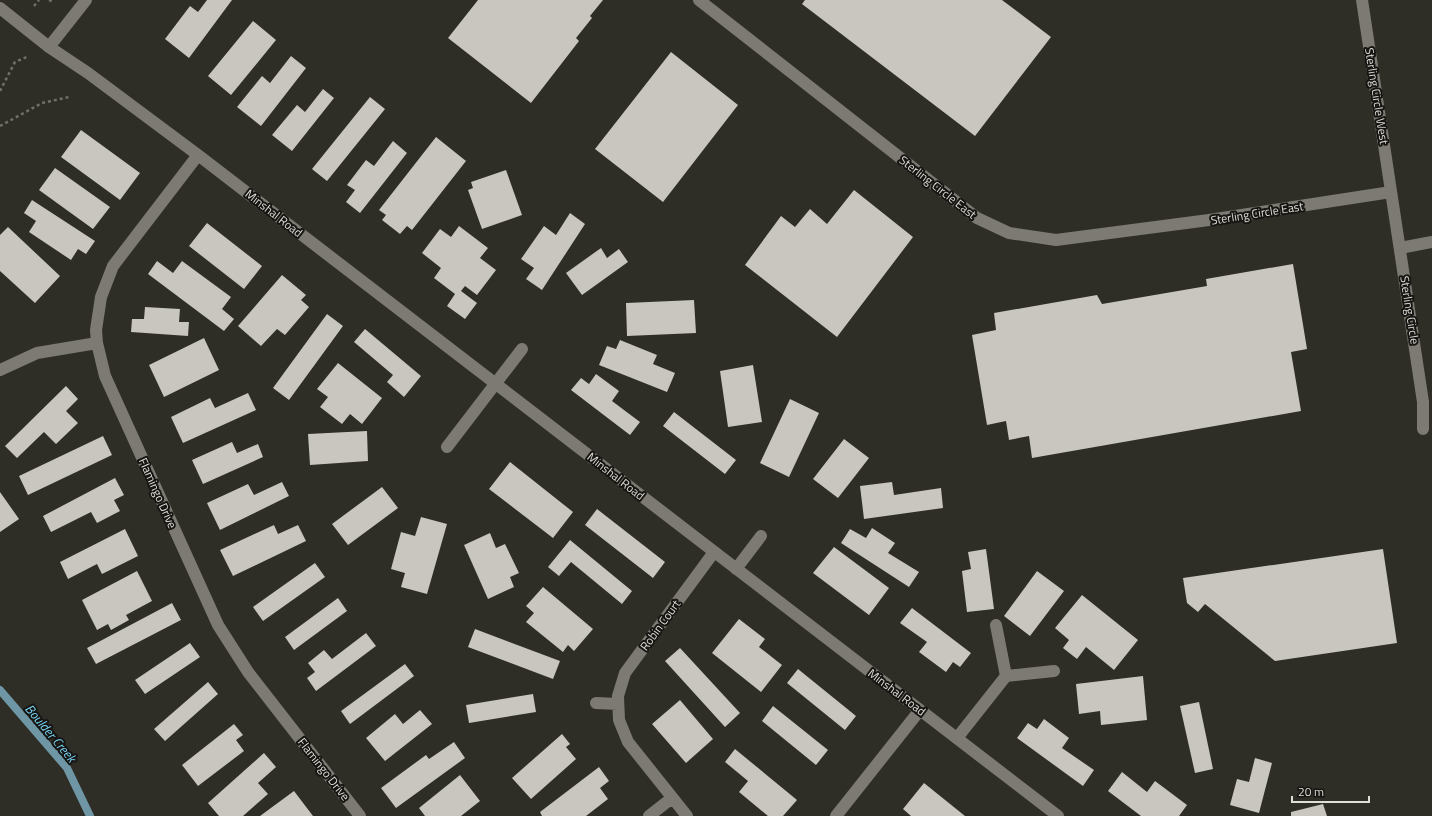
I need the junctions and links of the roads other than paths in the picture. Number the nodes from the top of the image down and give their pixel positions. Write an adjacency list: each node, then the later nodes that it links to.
1 (86, 0): 5 (street)
2 (699, 0): 7 (street, Sterling Circle East)
3 (1362, 0): 7 (street, Sterling Circle West)
4 (0, 8): 5 (street, Minshal Road)
5 (49, 47): 6 (street, Minshal Road)
6 (198, 155): 10 (street, Flamingo Drive); 13 (street, Minshal Road)
7 (1391, 192): 9 (street, Sterling Circle)
8 (1432, 242): 9 (street)
9 (1400, 248): 14 (street, Sterling Circle)
10 (97, 343): 12 (street); 28 (street, Flamingo Drive)
11 (522, 349): 13 (street)
12 (0, 370)
13 (496, 384): 15 (street); 17 (street, Minshal Road)
14 (1423, 429)
15 (447, 448)
16 (761, 536): 18 (street)
17 (714, 552): 18 (street, Minshal Road); 23 (street, Robin Court)
18 (736, 569): 24 (street, Minshal Road)
19 (996, 625): 21 (street)
20 (1054, 671): 21 (street)
21 (1006, 676): 25 (street)
22 (596, 703): 23 (street)
23 (618, 704): 26 (street, Robin Court)
24 (920, 710): 25 (street, Minshal Road); 31 (street)
25 (957, 738): 27 (street, Minshal Road)
26 (672, 798): 29 (street); 30 (street, Robin Court)
27 (1056, 815)
28 (360, 816)
29 (650, 816)
30 (687, 816)
31 (836, 816)

